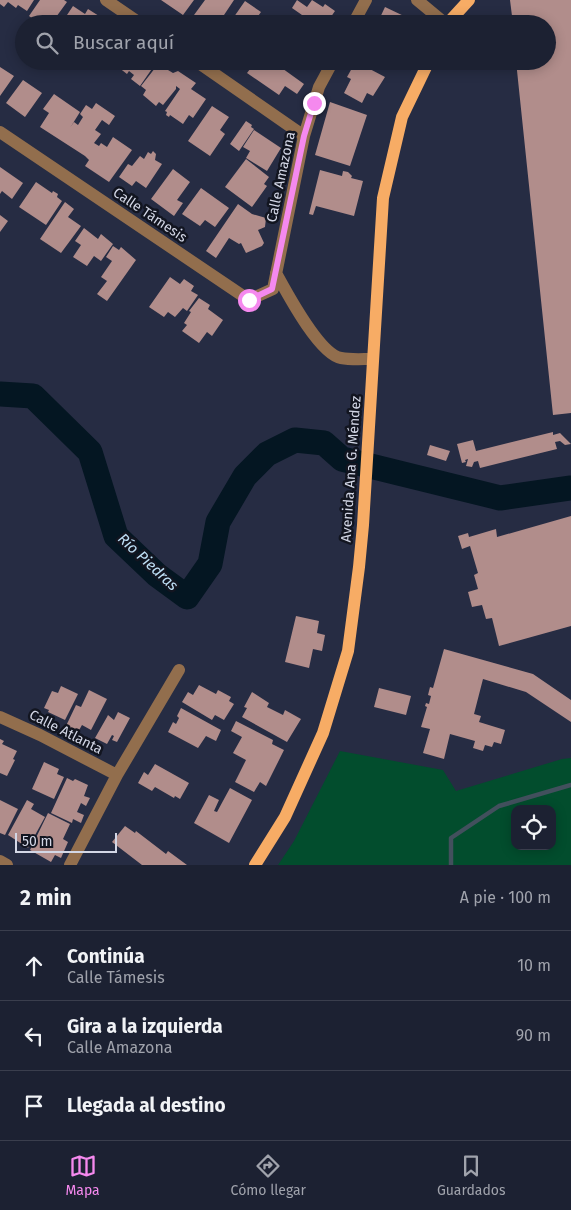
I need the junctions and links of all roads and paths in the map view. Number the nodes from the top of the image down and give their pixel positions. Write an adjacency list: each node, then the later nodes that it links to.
1 (106, 0): 5 (street)
2 (366, 0): 6 (street)
3 (417, 0): 7 (street)
4 (469, 0): 8 (main road)
5 (128, 15)
6 (358, 15)
7 (435, 15)
8 (455, 15)
9 (209, 70): 13 (street)
10 (328, 70): 13 (street, Calle Amazona)
11 (425, 70): 15 (main road, Avenida Ana G. Méndez)
12 (0, 132): 14 (street, Calle Támesis)
13 (304, 136): 14 (street, Calle Amazona)
14 (276, 273): 15 (street)
15 (372, 359): 22 (main road, Avenida Ana G. Méndez)
16 (179, 670): 18 (street)
17 (0, 717): 18 (street, Calle Atlanta)
18 (117, 775): 21 (street)
19 (0, 862): 20 (street)
20 (7, 865)
21 (70, 865)
22 (255, 865)

